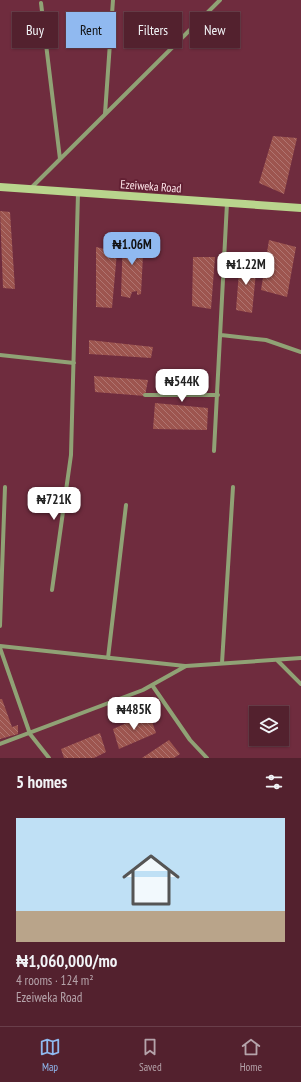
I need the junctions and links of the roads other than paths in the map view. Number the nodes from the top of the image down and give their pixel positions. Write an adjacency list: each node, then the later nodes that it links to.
1 (113, 0): 4 (street)
2 (220, 0): 4 (street)
3 (41, 2): 5 (street)
4 (105, 115): 5 (street)
5 (60, 160): 7 (street)
6 (0, 187): 7 (main road, Ezeiweka Road)
7 (29, 190): 8 (main road, Ezeiweka Road)
8 (78, 193): 9 (main road, Ezeiweka Road); 14 (street)
9 (227, 202): 10 (main road, Ezeiweka Road); 11 (street)
10 (301, 208)
11 (221, 335): 12 (street); 15 (street)
12 (301, 352)
13 (0, 355): 14 (street)
14 (74, 363): 21 (street)
15 (218, 394): 16 (street); 17 (street)
16 (145, 395)
17 (214, 451)
18 (5, 487): 22 (street)
19 (233, 487): 27 (street)
20 (126, 505): 24 (street)
21 (52, 590)
22 (0, 626)
23 (0, 647): 24 (street); 31 (street)
24 (108, 658): 28 (street)
25 (301, 658): 26 (street)
26 (277, 660): 27 (street); 29 (street)
27 (222, 663): 28 (street)
28 (186, 666): 30 (street)
29 (301, 684)
30 (152, 685): 31 (street); 34 (street)
31 (30, 734): 32 (street); 33 (street)
32 (0, 744)
33 (49, 758)
34 (207, 758)

